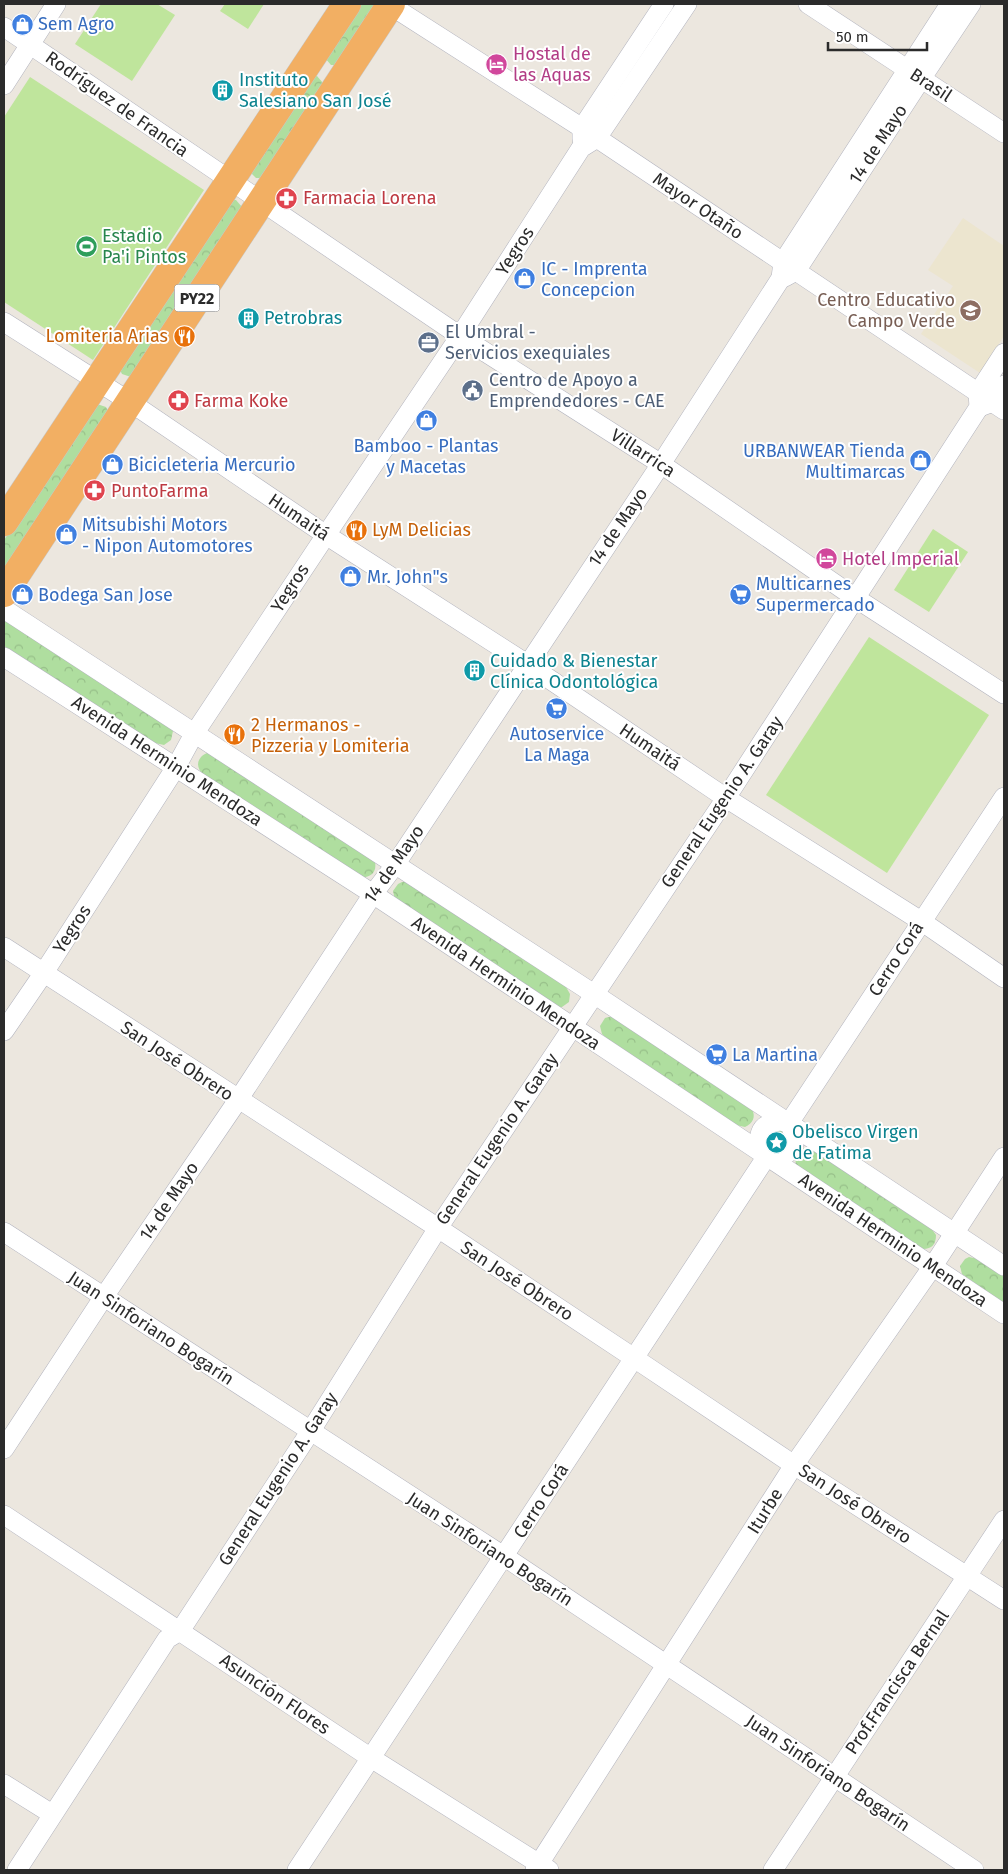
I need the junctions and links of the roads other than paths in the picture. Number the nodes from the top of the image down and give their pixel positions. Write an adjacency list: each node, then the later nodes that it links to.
1 (56, 4): 10 (street)
2 (346, 4): 15 (highway, PY22)
3 (391, 4): 14 (street, Mayor Otaño); 16 (highway, PY22)
4 (664, 4): 14 (street, Yegros)
5 (687, 4): 14 (street, Yegros)
6 (808, 4): 11 (street, Brasil)
7 (950, 4): 11 (street, 14 de Mayo)
8 (971, 4): 11 (street, 14 de Mayo)
9 (4, 27): 10 (street, Rodríguez de Francia)
10 (30, 44): 12 (street); 15 (street, Rodríguez de Francia)
11 (914, 74): 13 (street, Brasil); 17 (street, 14 de Mayo)
12 (4, 85)
13 (1004, 133)
14 (587, 138): 17 (street, Mayor Otaño); 19 (street, Yegros)
15 (230, 182): 16 (street, Villarrica); 21 (highway, PY22)
16 (260, 202): 19 (street, Villarrica); 23 (highway, PY22)
17 (787, 270): 24 (street, Mayor Otaño); 25 (street, 14 de Mayo)
18 (4, 322): 21 (street, Humaitá)
19 (460, 336): 25 (street, Villarrica); 27 (street, Yegros)
20 (1004, 352): 24 (street, General Eugenio A. Garay)
21 (98, 381): 23 (street, Humaitá); 26 (highway, PY22)
22 (1004, 385): 24 (street, General Eugenio A. Garay)
23 (130, 402): 27 (street, Humaitá); 28 (highway, PY22)
24 (989, 403): 29 (street, General Eugenio A. Garay)
25 (661, 464): 29 (street, Villarrica); 32 (street, 14 de Mayo)
26 (4, 522)
27 (326, 535): 32 (street, Humaitá); 34 (street, Yegros)
28 (4, 593)
29 (857, 599): 33 (street, Villarrica); 37 (street, General Eugenio A. Garay)
30 (4, 610): 34 (street, Avenida Herminio Mendoza)
31 (4, 657): 35 (street, Avenida Herminio Mendoza)
32 (527, 664): 37 (street, Humaitá); 38 (street, 14 de Mayo)
33 (1004, 694)
34 (194, 734): 35 (street, Yegros); 38 (street, Avenida Herminio Mendoza)
35 (176, 767): 39 (street, Avenida Herminio Mendoza); 42 (street, Yegros)
36 (1004, 797): 40 (street, Cerro Corá)
37 (726, 798): 40 (street, Humaitá); 44 (street, General Eugenio A. Garay)
38 (395, 865): 39 (street, 14 de Mayo); 44 (street, Avenida Herminio Mendoza)
39 (373, 894): 45 (street, Avenida Herminio Mendoza); 47 (street, 14 de Mayo)
40 (921, 921): 43 (street, Humaitá); 48 (street, Cerro Corá)
41 (4, 947): 42 (street, San José Obrero)
42 (43, 974): 46 (street, Yegros); 47 (street, San José Obrero)
43 (1004, 978)
44 (594, 994): 45 (street, General Eugenio A. Garay); 48 (street, Avenida Herminio Mendoza)
45 (572, 1027): 49 (street, Avenida Herminio Mendoza); 51 (street, General Eugenio A. Garay)
46 (4, 1031)
47 (238, 1100): 51 (street, San José Obrero); 56 (street, 14 de Mayo)
48 (789, 1123): 49 (street); 49 (street); 53 (street, Avenida Herminio Mendoza)
49 (767, 1156): 54 (street, Avenida Herminio Mendoza); 58 (street, Cerro Corá)
50 (1004, 1157): 53 (street, Iturbe)
51 (438, 1228): 58 (street, San José Obrero); 59 (street, General Eugenio A. Garay)
52 (4, 1232): 56 (street, Juan Sinforiano Bogarín)
53 (954, 1232): 54 (street, Iturbe); 55 (street, Avenida Herminio Mendoza)
54 (933, 1266): 57 (street, Avenida Herminio Mendoza); 61 (street, Iturbe)
55 (1004, 1266)
56 (103, 1298): 59 (street, Juan Sinforiano Bogarín); 60 (street, 14 de Mayo)
57 (1004, 1314)
58 (634, 1358): 61 (street, San José Obrero); 64 (street, Cerro Corá)
59 (310, 1432): 64 (street, Juan Sinforiano Bogarín); 67 (street, General Eugenio A. Garay)
60 (4, 1449)
61 (794, 1465): 65 (street, San José Obrero); 68 (street, Iturbe)
62 (4, 1515): 67 (street, Asunción Flores)
63 (1004, 1520): 65 (street, Prof.Francisca Bernal)
64 (505, 1557): 68 (street, Juan Sinforiano Bogarín); 69 (street, Cerro Corá)
65 (967, 1576): 66 (street, San José Obrero); 70 (street, Prof.Francisca Bernal)
66 (1004, 1600)
67 (180, 1630): 69 (street, Asunción Flores); 72 (street, General Eugenio A. Garay)
68 (667, 1666): 70 (street, Juan Sinforiano Bogarín); 73 (street, Iturbe)
69 (371, 1758): 73 (street, Asunción Flores); 75 (street, Cerro Corá)
70 (834, 1777): 76 (street, Prof.Francisca Bernal); 77 (street, Juan Sinforiano Bogarín)
71 (4, 1784): 72 (street)
72 (52, 1814): 74 (street, General Eugenio A. Garay)
73 (541, 1868)
74 (17, 1870)
75 (297, 1870)
76 (773, 1870)
77 (974, 1870)

